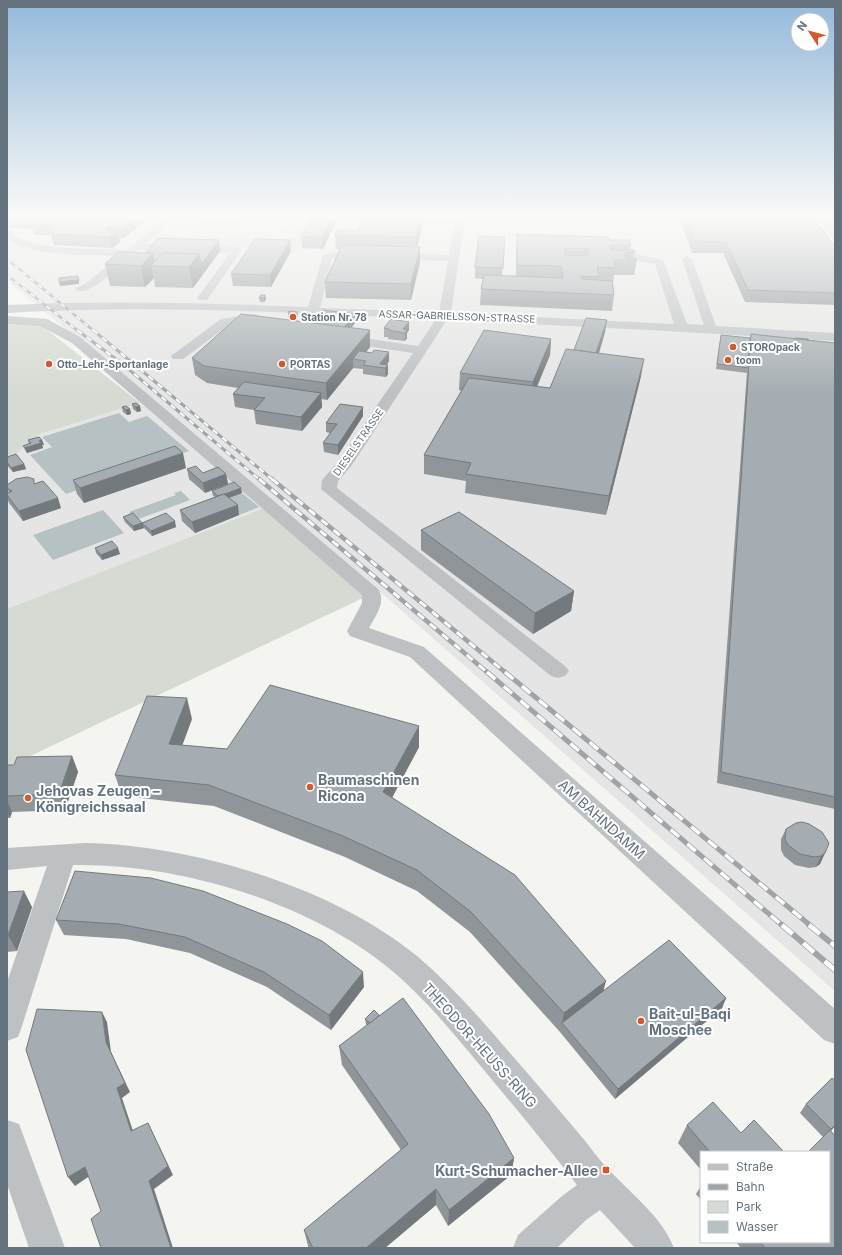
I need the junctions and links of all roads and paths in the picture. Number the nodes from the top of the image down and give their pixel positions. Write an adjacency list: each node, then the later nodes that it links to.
1 (102, 276): 7 (street)
2 (219, 276): 9 (street)
3 (321, 276): 13 (street)
4 (451, 276): 14 (street, DIESELSTRASSE)
5 (664, 276): 17 (street)
6 (693, 276): 18 (street)
7 (81, 289)
8 (101, 295): 9 (street)
9 (203, 298): 10 (street)
10 (195, 307): 11 (street, ASSAR-GABRIELSSON-STRASSE); 12 (street, ASSAR-GABRIELSSON-STRASSE)
11 (7, 309)
12 (264, 311): 13 (street, ASSAR-GABRIELSSON-STRASSE); 16 (street); 22 (street)
13 (313, 311): 14 (street, ASSAR-GABRIELSSON-STRASSE)
14 (444, 316): 17 (street, ASSAR-GABRIELSSON-STRASSE); 21 (street, DIESELSTRASSE)
15 (7, 320): 27 (street, AM BAHNDAMM)
16 (288, 324)
17 (681, 327): 18 (street, ASSAR-GABRIELSSON-STRASSE)
18 (711, 329): 20 (street, ASSAR-GABRIELSSON-STRASSE)
19 (330, 337): 21 (street)
20 (835, 337)
21 (421, 350): 23 (street, DIESELSTRASSE)
22 (178, 356)
23 (558, 671)
24 (63, 856): 25 (street, THEODOR-HEUSS-RING); 26 (street); 29 (street, THEODOR-HEUSS-RING)
25 (7, 859)
26 (7, 1026)
27 (835, 1029)
28 (7, 1136): 30 (street)
29 (601, 1188): 31 (street); 32 (street, THEODOR-HEUSS-RING)
30 (47, 1248)
31 (531, 1248)
32 (656, 1248)

